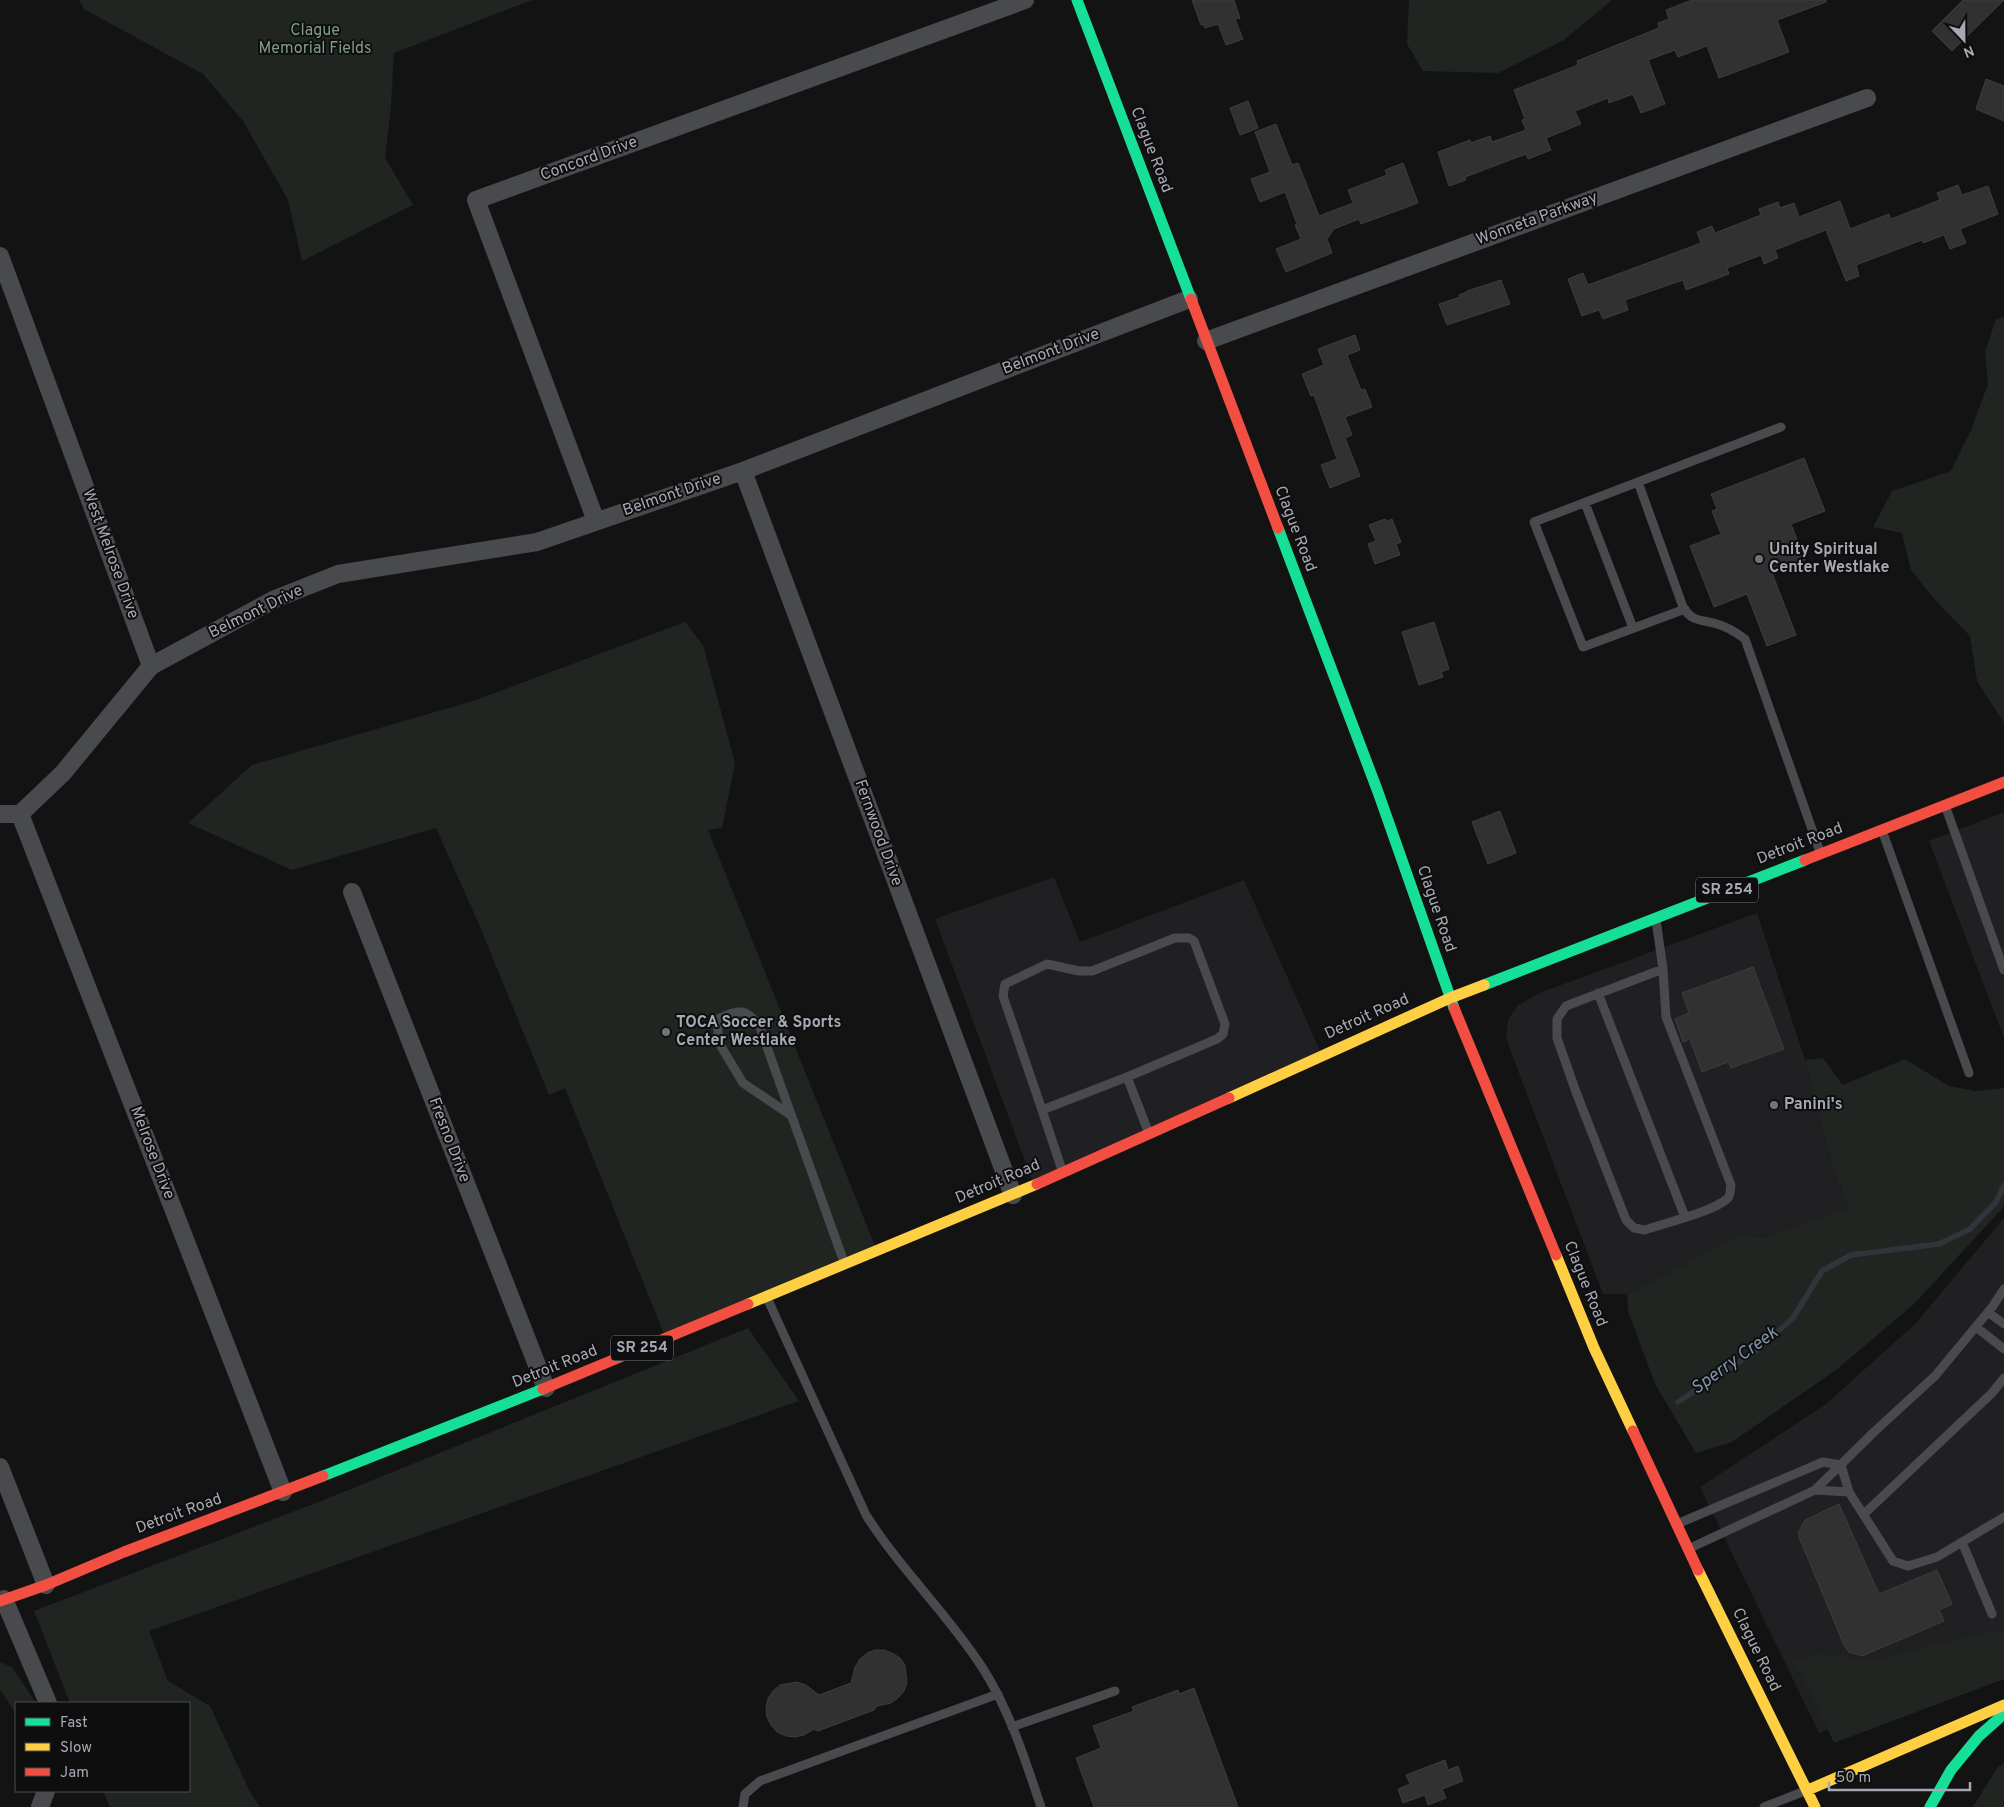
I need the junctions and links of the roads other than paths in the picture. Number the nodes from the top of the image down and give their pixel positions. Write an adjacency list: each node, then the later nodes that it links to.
1 (1025, 0): 11 (street, Concord Drive)
2 (1077, 0): 5 (main road, Clague Road)
3 (1868, 98): 6 (street, Wonneta Parkway)
4 (0, 256): 14 (street, West Melrose Drive)
5 (1189, 299): 6 (main road, Clague Road); 8 (street, Belmont Drive)
6 (1206, 341): 26 (main road, Clague Road)
7 (1780, 427): 9 (lane)
8 (743, 471): 11 (street, Belmont Drive); 33 (street, Fernwood Drive)
9 (1638, 482): 10 (lane); 12 (lane)
10 (1585, 502): 13 (lane); 13 (lane)
11 (596, 521): 14 (street, Belmont Drive)
12 (1685, 609): 13 (lane); 20 (lane)
13 (1633, 628)
14 (151, 666): 18 (street)
15 (2004, 782): 16 (main road, Detroit Road / SR 254)
16 (1945, 806): 19 (main road, Detroit Road / SR 254); 24 (lane)
17 (0, 814): 18 (street)
18 (20, 814): 47 (street, Melrose Drive)
19 (1882, 830): 20 (main road, Detroit Road / SR 254); 27 (lane)
20 (1820, 854): 22 (main road, Detroit Road / SR 254)
21 (352, 892): 43 (street, Fresno Drive)
22 (1656, 918): 23 (lane); 26 (main road, Detroit Road / SR 254)
23 (1663, 969): 25 (lane); 34 (lane)
24 (2004, 970)
25 (1598, 993): 34 (lane); 34 (lane)
26 (1450, 998): 31 (main road, Detroit Road / SR 254); 51 (main road, Clague Road)
27 (1969, 1073)
28 (1127, 1077): 29 (lane); 29 (lane); 31 (lane)
29 (1042, 1110): 32 (lane)
30 (792, 1116): 30 (lane); 35 (lane)
31 (1149, 1134): 32 (main road, Detroit Road / SR 254)
32 (1063, 1172): 33 (main road, Detroit Road / SR 254)
33 (1013, 1195): 35 (main road, Detroit Road / SR 254)
34 (1685, 1217)
35 (845, 1264): 37 (main road, Detroit Road / SR 254)
36 (2004, 1289): 38 (lane)
37 (766, 1297): 43 (main road, Detroit Road / SR 254); 58 (lane)
38 (1988, 1312): 39 (lane); 40 (lane)
39 (2004, 1324)
40 (1976, 1327): 41 (lane); 44 (lane)
41 (2004, 1349)
42 (2004, 1378): 49 (lane)
43 (546, 1388): 47 (main road, Detroit Road / SR 254)
44 (1841, 1465): 46 (lane); 48 (lane); 51 (lane)
45 (0, 1467): 54 (street)
46 (1815, 1490): 48 (lane); 53 (lane)
47 (283, 1492): 54 (main road, Detroit Road / SR 254)
48 (1849, 1492): 49 (lane)
49 (1864, 1514): 52 (lane)
50 (2004, 1517): 52 (lane)
51 (1676, 1524): 53 (main road, Clague Road)
52 (1962, 1542): 56 (lane)
53 (1688, 1549): 63 (main road, Clague Road)
54 (46, 1585): 55 (main road, Detroit Road / SR 254)
55 (2, 1600): 59 (street)
56 (1992, 1614)
57 (1115, 1691): 62 (lane)
58 (998, 1694): 62 (lane); 64 (lane)
59 (48, 1702)
60 (2004, 1705): 63 (main road)
61 (2004, 1714): 68 (main road)
62 (1012, 1727): 65 (lane)
63 (1808, 1790): 66 (lane); 67 (main road, Clague Road)
64 (743, 1807)
65 (1041, 1807)
66 (1764, 1807)
67 (1815, 1807)
68 (1930, 1807)

